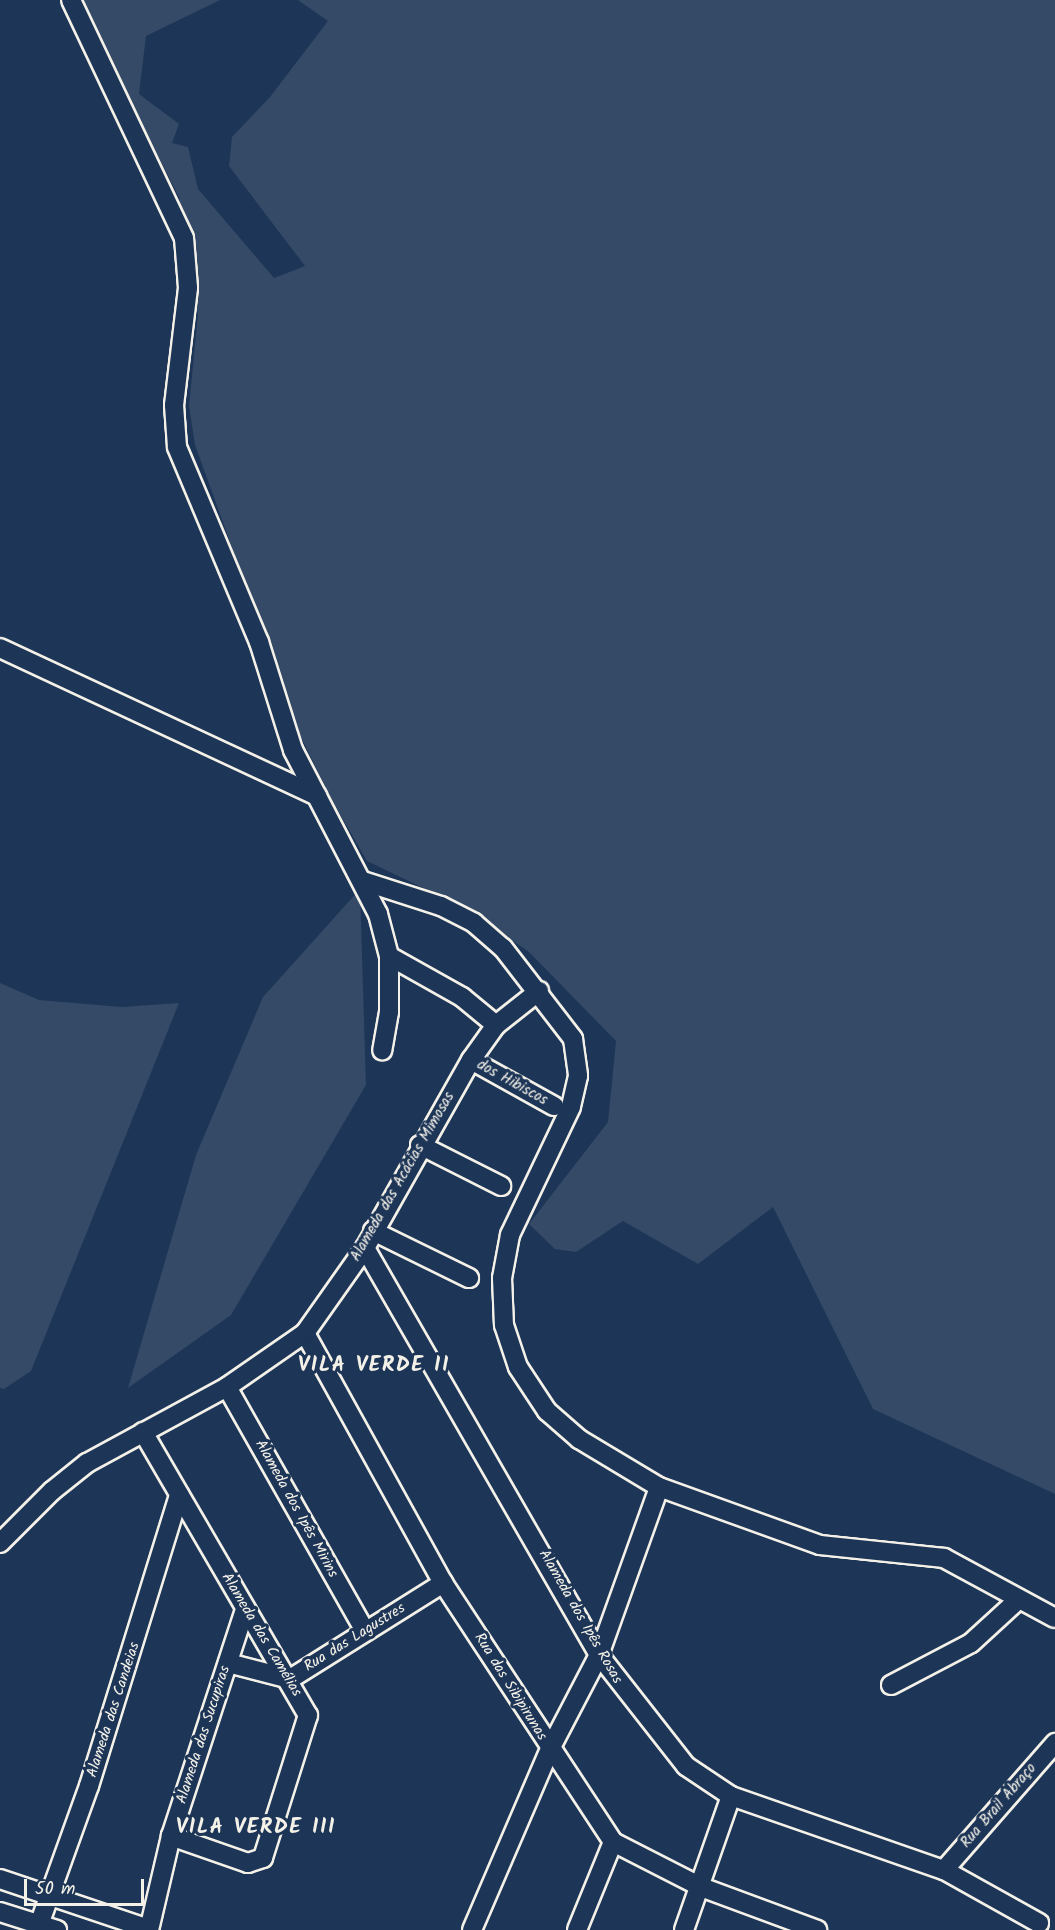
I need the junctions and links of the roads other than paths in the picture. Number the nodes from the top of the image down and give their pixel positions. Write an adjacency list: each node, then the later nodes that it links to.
1 (71, 0): 3 (street)
2 (0, 648): 3 (street)
3 (317, 796): 4 (street)
4 (363, 881): 5 (street); 6 (street)
5 (389, 956): 7 (street); 8 (street)
6 (538, 991): 7 (street, Alameda das Acácias Mimosas); 19 (street)
7 (496, 1024): 9 (street, Alameda das Acácias Mimosas)
8 (382, 1050)
9 (471, 1060): 10 (street, dos Hibiscos); 11 (street, Alameda das Acácias Mimosas)
10 (554, 1106)
11 (420, 1145): 12 (street); 13 (street, Alameda das Acácias Mimosas)
12 (501, 1186)
13 (373, 1231): 14 (street, Alameda das Acácias Mimosas); 15 (street)
14 (365, 1248): 16 (street, Alameda das Acácias Mimosas); 27 (street, Alameda dos Ipês Rosas)
15 (469, 1278)
16 (305, 1333): 17 (street, Alameda das Acácias Mimosas); 22 (street, Rua das Sibipirunas)
17 (227, 1387): 18 (street, Alameda das Acácias Mimosas); 26 (street, Alameda dos Ipês Mirins)
18 (143, 1432): 20 (street, Alameda das Camélias); 21 (street, Alameda das Acácias Mimosas)
19 (659, 1487): 23 (street); 27 (street)
20 (179, 1495): 24 (street, Alameda das Camélias); 39 (street, Alameda das Candeias)
21 (0, 1543)
22 (443, 1583): 26 (street, Rua das Lagustres); 32 (street, Rua das Sibipirunas)
23 (1019, 1599): 25 (street); 30 (street)
24 (245, 1610): 28 (street, Alameda das Sucupiras); 29 (street, Alameda das Camélias)
25 (1055, 1618)
26 (365, 1631): 29 (street, Rua das Lagustres)
27 (599, 1655): 32 (street); 33 (street, Alameda dos Ipês Rosas)
28 (228, 1663): 29 (street, Rua das Lagustres); 34 (street, Alameda das Sucupiras)
29 (290, 1679): 34 (street, Alameda das Camélias)
30 (891, 1685)
31 (1055, 1743): 36 (street, Rua Brail Abraço)
32 (549, 1749): 35 (street, Rua das Sibipirunas); 45 (street)
33 (731, 1797): 36 (street, Alameda dos Ipês Rosas); 38 (street)
34 (171, 1836): 44 (street, Alameda das Sucupiras)
35 (613, 1842): 38 (street, Rua das Sibipirunas); 46 (street)
36 (944, 1870): 42 (street, Alameda dos Ipês Rosas)
37 (0, 1879): 39 (street)
38 (701, 1887): 47 (street); 48 (street, Rua das Sibipirunas)
39 (48, 1893): 41 (street, Alameda das Candeias); 44 (street)
40 (0, 1912): 41 (street)
41 (40, 1922): 43 (street)
42 (1042, 1922)
43 (57, 1930)
44 (149, 1930)
45 (472, 1930)
46 (577, 1930)
47 (684, 1930)
48 (817, 1930)

